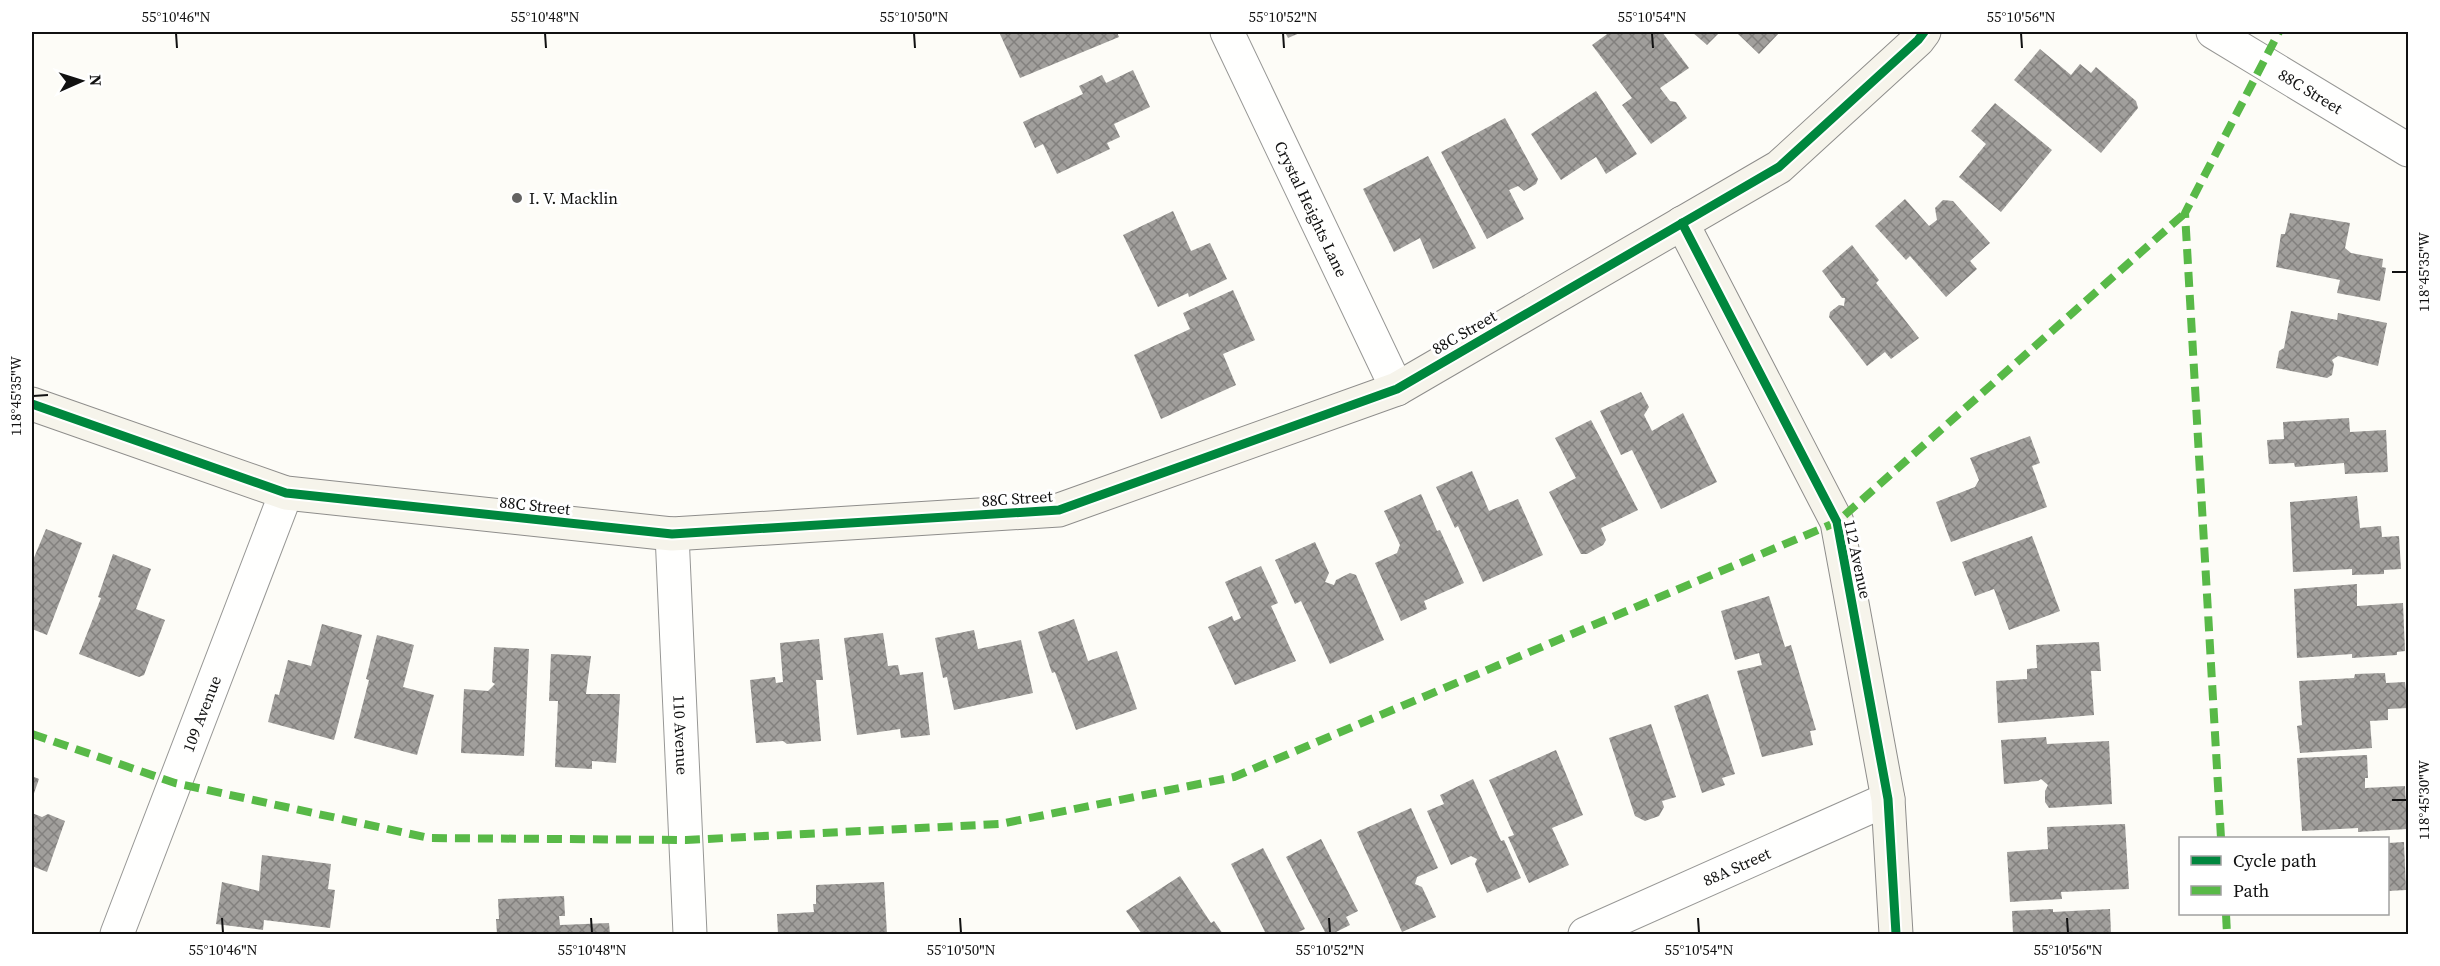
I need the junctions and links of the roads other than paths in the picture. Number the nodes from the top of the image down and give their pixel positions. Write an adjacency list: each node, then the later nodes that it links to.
1 (1227, 32): 6 (street, Crystal Heights Lane)
2 (1924, 32): 5 (street, 88C Street)
3 (2213, 32): 4 (street, 88C Street)
4 (2409, 150)
5 (1682, 223): 6 (street, 88C Street); 10 (street, 112 Avenue)
6 (1396, 389): 9 (street, 88C Street)
7 (32, 404): 8 (street, 88C Street)
8 (286, 493): 9 (street, 88C Street); 11 (street, 109 Avenue)
9 (672, 534): 12 (street, 110 Avenue)
10 (1888, 799): 13 (street, 88A Street); 14 (street, 112 Avenue)
11 (117, 934)
12 (690, 934)
13 (1585, 934)
14 (1896, 934)

